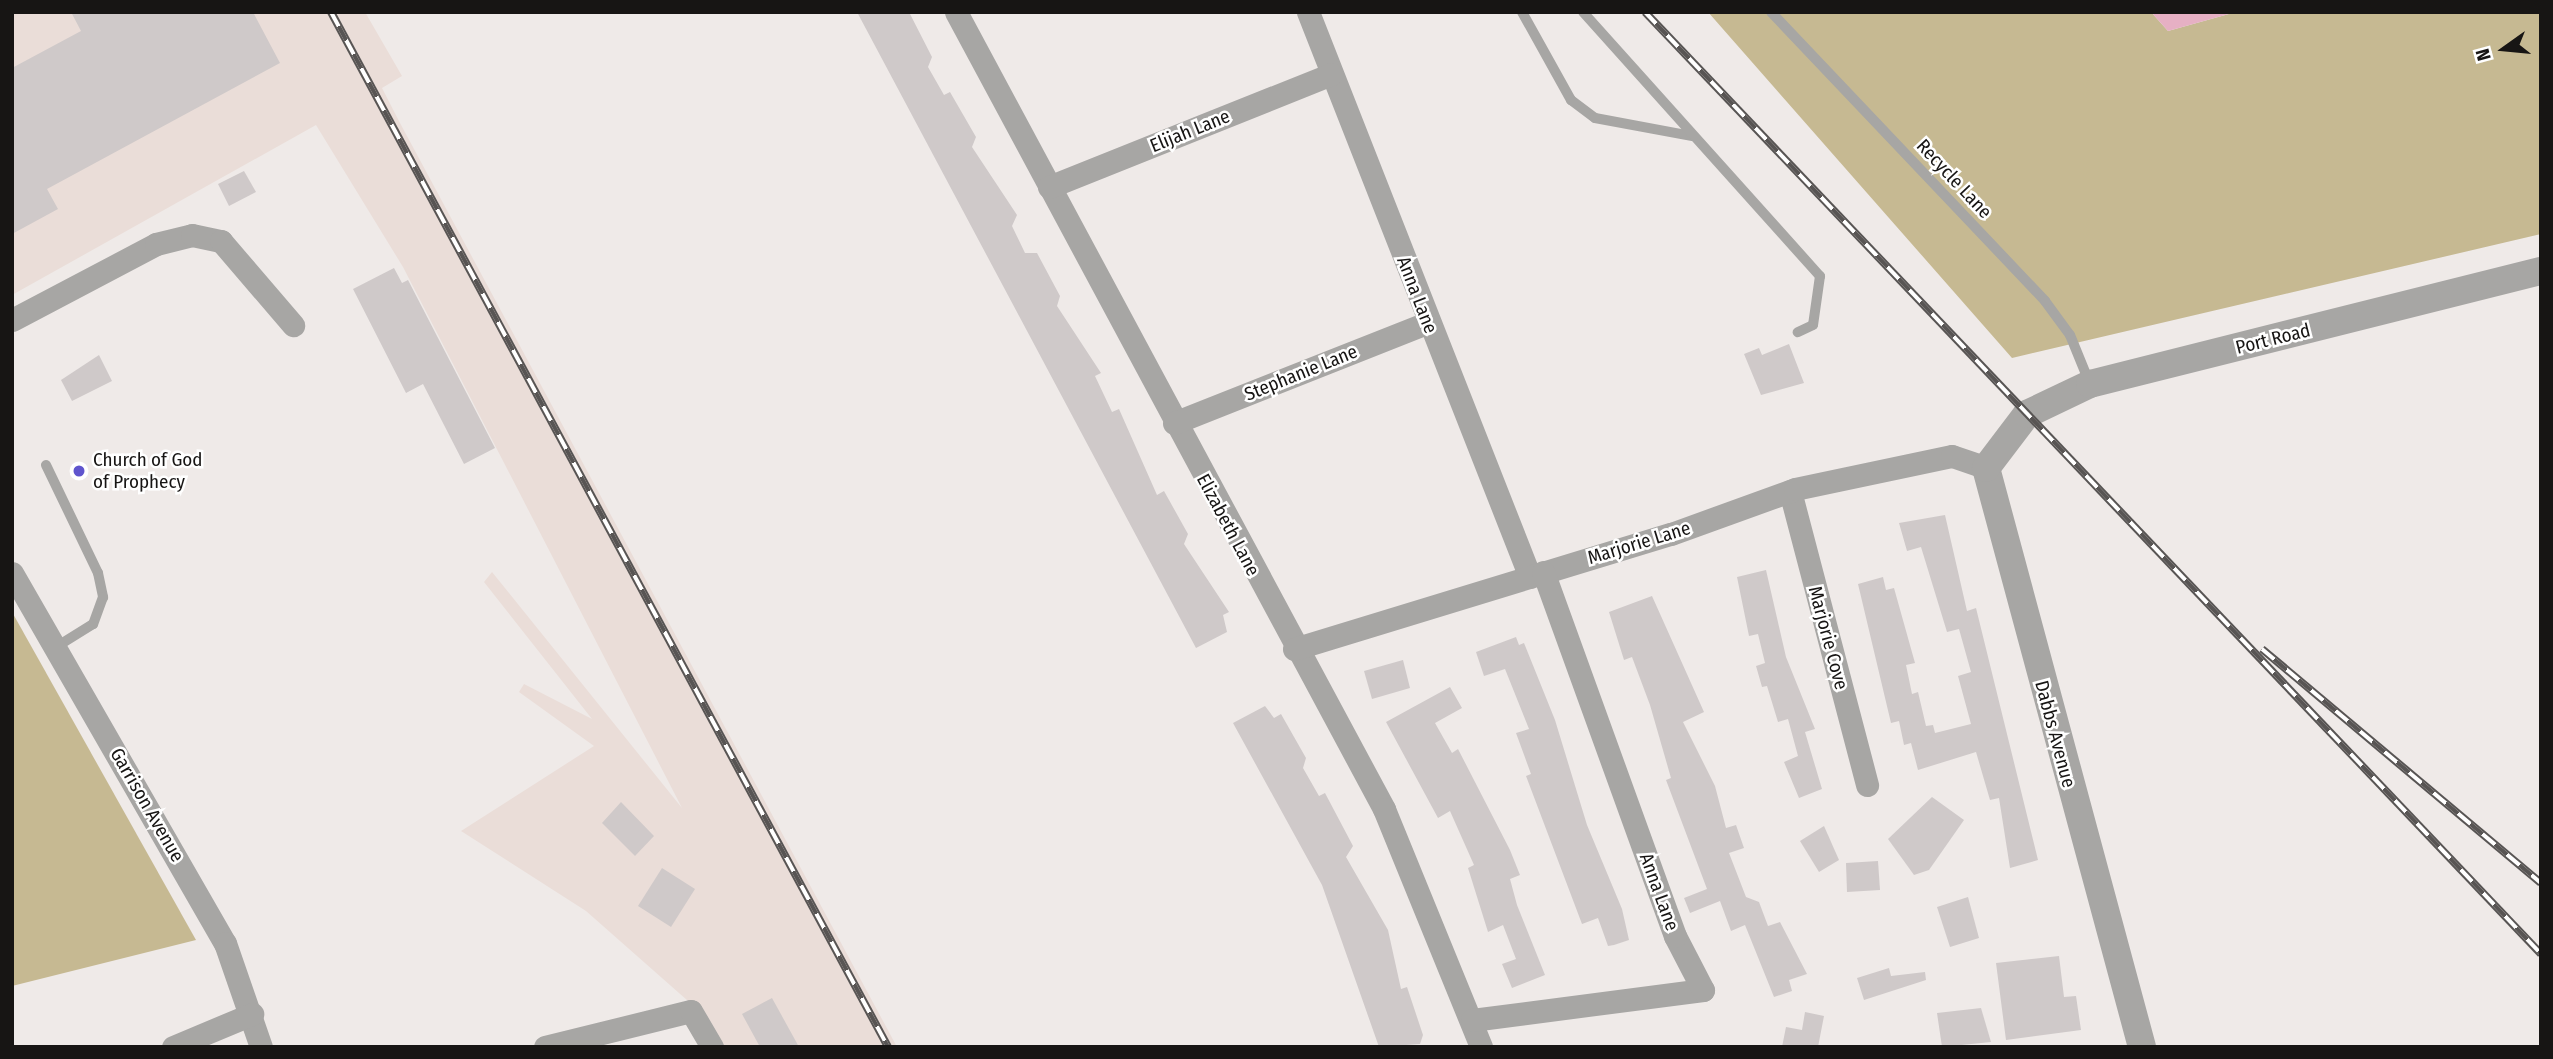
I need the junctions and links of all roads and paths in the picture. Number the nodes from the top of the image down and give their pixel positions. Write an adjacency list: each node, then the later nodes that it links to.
1 (956, 12): 8 (street, Elizabeth Lane)
2 (1308, 12): 6 (street, Anna Lane)
3 (1522, 12): 7 (lane)
4 (1583, 12): 7 (lane)
5 (1771, 12): 14 (lane, Recycle Lane)
6 (1331, 74): 8 (street, Elijah Lane); 11 (street, Anna Lane)
7 (1692, 136): 13 (lane)
8 (1049, 187): 15 (street, Elizabeth Lane)
9 (2541, 271): 14 (street, Port Road)
10 (12, 320): 12 (street)
11 (1427, 323): 15 (street, Stephanie Lane); 20 (street, Anna Lane)
12 (293, 325)
13 (1798, 332)
14 (2091, 384): 17 (street, Port Road)
15 (1174, 423): 22 (street, Elizabeth Lane)
16 (46, 465): 21 (lane)
17 (1986, 468): 18 (street, Marjorie Lane); 31 (street, Dabbs Avenue)
18 (1790, 491): 20 (street, Marjorie Lane); 23 (street, Marjorie Cove)
19 (12, 572): 21 (street, Garrison Avenue)
20 (1537, 575): 22 (street, Marjorie Lane); 25 (street, Anna Lane)
21 (56, 647): 24 (street, Garrison Avenue)
22 (1294, 649): 25 (street, Elizabeth Lane)
23 (1867, 785)
24 (251, 1014): 26 (street); 27 (street, Garrison Avenue)
25 (1472, 1020): 30 (street, Elizabeth Lane)
26 (173, 1047)
27 (261, 1047)
28 (545, 1047): 29 (street)
29 (712, 1047)
30 (1481, 1047)
31 (2142, 1047)

